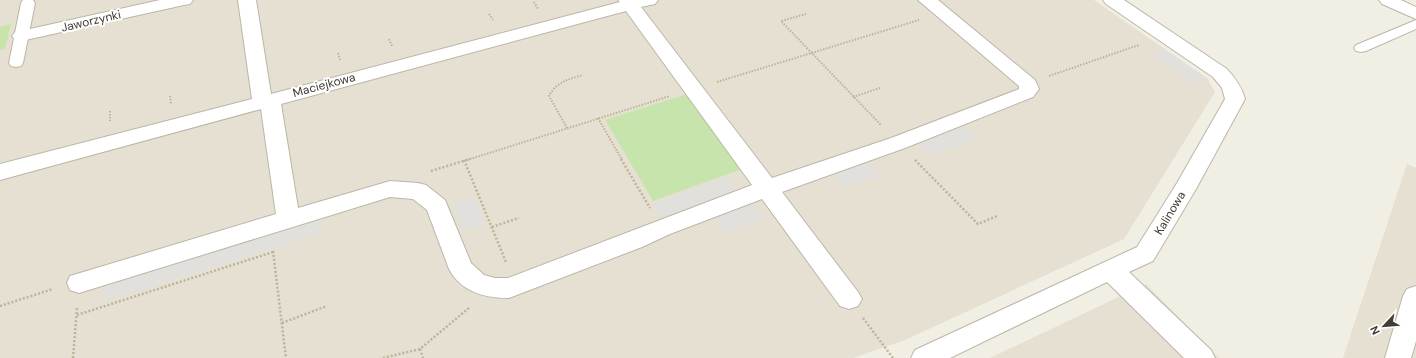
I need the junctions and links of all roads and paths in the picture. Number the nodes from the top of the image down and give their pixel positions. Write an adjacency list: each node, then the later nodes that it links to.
1 (184, 0): 15 (street, Jaworzynki)
2 (247, 0): 30 (street)
3 (1112, 0): 47 (street, Kalinowa)
4 (1388, 0): 12 (street)
5 (534, 2): 9 (path)
6 (636, 2): 27 (street); 30 (street, Maciejkowa)
7 (28, 3): 15 (lane)
8 (935, 6): 21 (path); 25 (street)
9 (537, 7)
10 (489, 14): 13 (path)
11 (806, 14): 21 (path)
12 (1416, 14)
13 (492, 19)
14 (1416, 24): 19 (lane)
15 (22, 36): 23 (lane)
16 (389, 40): 18 (path)
17 (1144, 44): 25 (path)
18 (391, 45)
19 (1361, 48)
20 (338, 53): 22 (path)
21 (810, 53): 27 (path); 29 (path)
22 (347, 57)
23 (16, 63)
24 (583, 75): 35 (path)
25 (1028, 84): 36 (street)
26 (880, 88): 29 (path)
27 (693, 89): 33 (path); 40 (street)
28 (170, 96): 31 (path)
29 (853, 97): 36 (path)
30 (266, 101): 38 (street, Maciejkowa); 43 (street)
31 (171, 103)
32 (110, 111): 34 (path)
33 (598, 118): 35 (path); 45 (path)
34 (110, 119)
35 (567, 128): 37 (path)
36 (898, 143): 40 (street); 41 (path)
37 (464, 160): 39 (path); 44 (path)
38 (0, 172)
39 (427, 172)
40 (768, 188): 45 (street); 51 (street)
41 (997, 216)
42 (519, 218): 44 (path)
43 (278, 221): 46 (path); 48 (street); 49 (street)
44 (492, 227): 49 (path)
45 (662, 228): 49 (street)
46 (273, 252): 54 (path); 56 (path)
47 (1110, 270): 63 (street, Kalinowa); 64 (street)
48 (79, 283): 52 (path); 54 (path)
49 (505, 287): 57 (path)
50 (1416, 296): 65 (street)
51 (849, 299)
52 (0, 306)
53 (327, 306): 56 (path)
54 (77, 315): 58 (path)
55 (865, 321): 62 (path)
56 (282, 323): 59 (path)
57 (420, 349): 60 (path); 61 (path)
58 (73, 358)
59 (286, 358)
60 (383, 358)
61 (423, 358)
62 (893, 358)
63 (924, 358)
64 (1202, 358)
65 (1398, 358)

